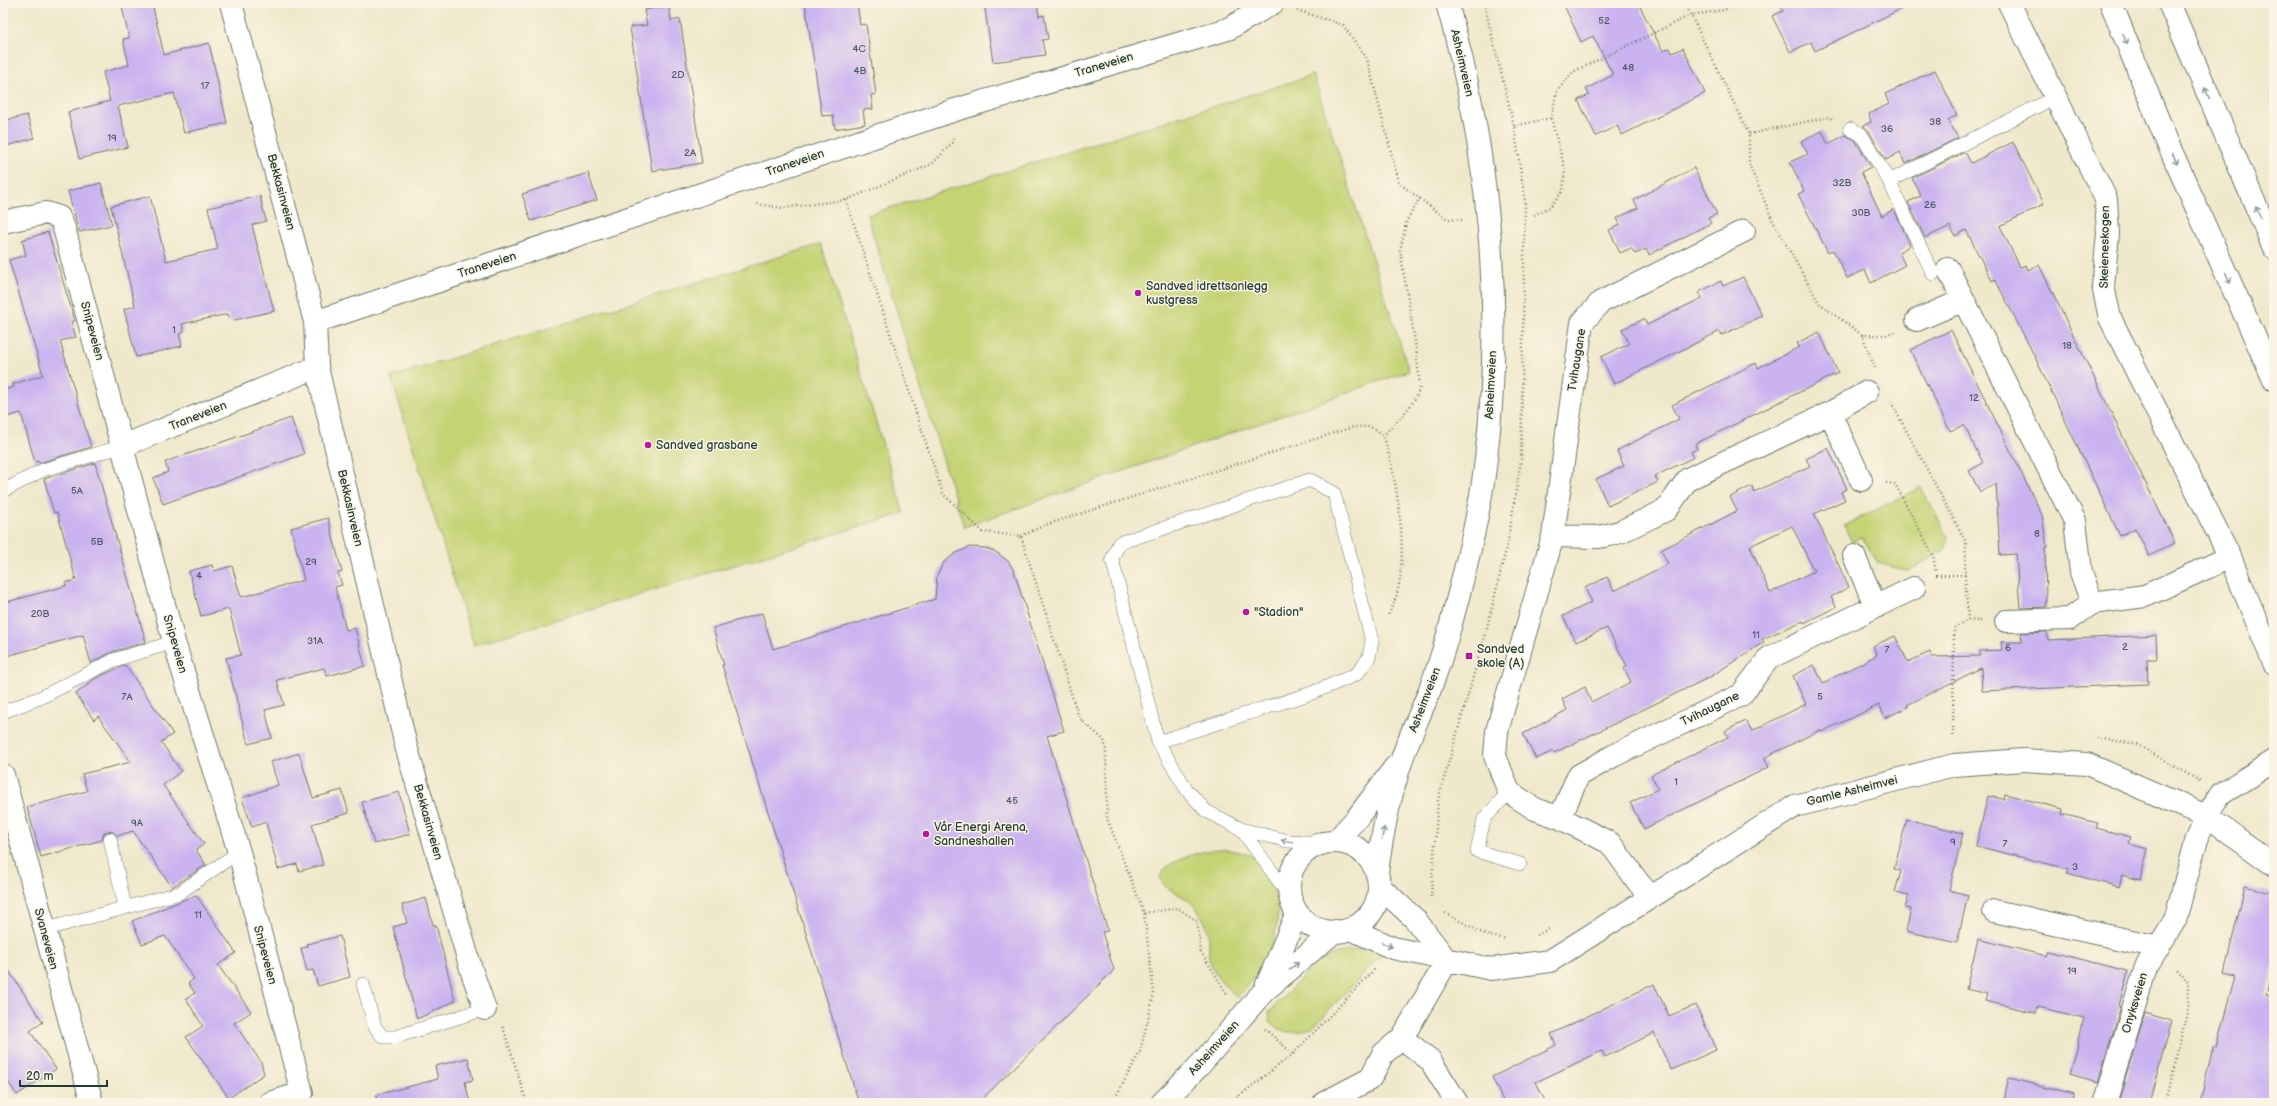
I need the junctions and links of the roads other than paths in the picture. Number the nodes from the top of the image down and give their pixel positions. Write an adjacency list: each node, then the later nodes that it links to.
1 (231, 3): 16 (main road, Bekkasinveien)
2 (1447, 3): 35 (main road, Asheimveien)
3 (2009, 3): 7 (main road, Skeieneskogen)
4 (2111, 3): 18 (main road, one-way to 18)
5 (2169, 3): 12 (main road, one-way to 5)
6 (1282, 5): 16 (main road, Traneveien)
7 (2054, 98): 9 (lane); 26 (main road, Skeieneskogen)
8 (1850, 128): 9 (lane)
9 (1890, 181): 13 (lane)
10 (3, 222): 21 (main road, Snipeveien)
11 (1744, 231): 24 (main road, Tvihaugane)
12 (2274, 248)
13 (1941, 272): 14 (main road)
14 (1964, 300): 15 (main road); 28 (main road)
15 (1917, 320)
16 (315, 322): 17 (main road, Bekkasinveien)
17 (317, 367): 21 (main road, Traneveien); 58 (main road, Bekkasinveien)
18 (2274, 380)
19 (1867, 392): 20 (main road)
20 (1830, 413): 22 (main road); 24 (main road)
21 (123, 446): 23 (lane); 31 (main road, Snipeveien)
22 (1861, 480)
23 (3, 491)
24 (1553, 536): 38 (main road, Tvihaugane)
25 (1854, 556): 29 (main road)
26 (2230, 558): 28 (main road); 32 (main road, Skeieneskogen)
27 (1914, 588): 29 (main road, Tvihaugane)
28 (2092, 603): 30 (main road)
29 (1876, 607): 40 (main road, Tvihaugane)
30 (2006, 621)
31 (174, 642): 33 (lane); 44 (main road, Snipeveien)
32 (2274, 662)
33 (3, 712)
34 (1158, 742): 34 (lane); 41 (lane)
35 (1402, 758): 43 (main road, Asheimveien); 47 (main road, Asheimveien, one-way to 35)
36 (2274, 761): 39 (main road, Onyksveien)
37 (3, 775): 52 (main road, Svaneveien)
38 (1509, 792): 40 (main road); 45 (lane)
39 (2206, 816): 46 (main road, Gamle Asheimvei); 48 (main road, Gamle Asheimvei); 54 (main road, Onyksveien)
40 (1560, 818): 48 (main road)
41 (1241, 829): 43 (lane, one-way to 41); 49 (lane)
42 (110, 839): 50 (lane)
43 (1330, 842): 47 (main road); 49 (main road)
44 (238, 852): 50 (lane); 60 (main road, Snipeveien)
45 (1520, 864)
46 (2274, 865)
47 (1378, 880): 53 (main road); 55 (main road)
48 (1650, 896): 55 (main road, Gamle Asheimvei)
49 (1294, 905): 53 (main road); 57 (main road, Asheimveien)
50 (125, 907): 52 (lane)
51 (1994, 911): 54 (main road)
52 (43, 930): 61 (main road, Svaneveien)
53 (1343, 930): 55 (main road, Gamle Asheimvei, one-way to 55); 57 (main road, Asheimveien, one-way to 53)
54 (2159, 947): 66 (main road, Onyksveien)
55 (1447, 961): 59 (main road)
56 (364, 984): 58 (lane)
57 (1264, 991): 63 (main road, Asheimveien)
58 (485, 1009)
59 (1402, 1038): 64 (main road); 65 (main road)
60 (303, 1098): 62 (main road, Snipeveien)
61 (92, 1103)
62 (270, 1103)
63 (1162, 1103)
64 (1324, 1103)
65 (1456, 1103)
66 (2105, 1103)

